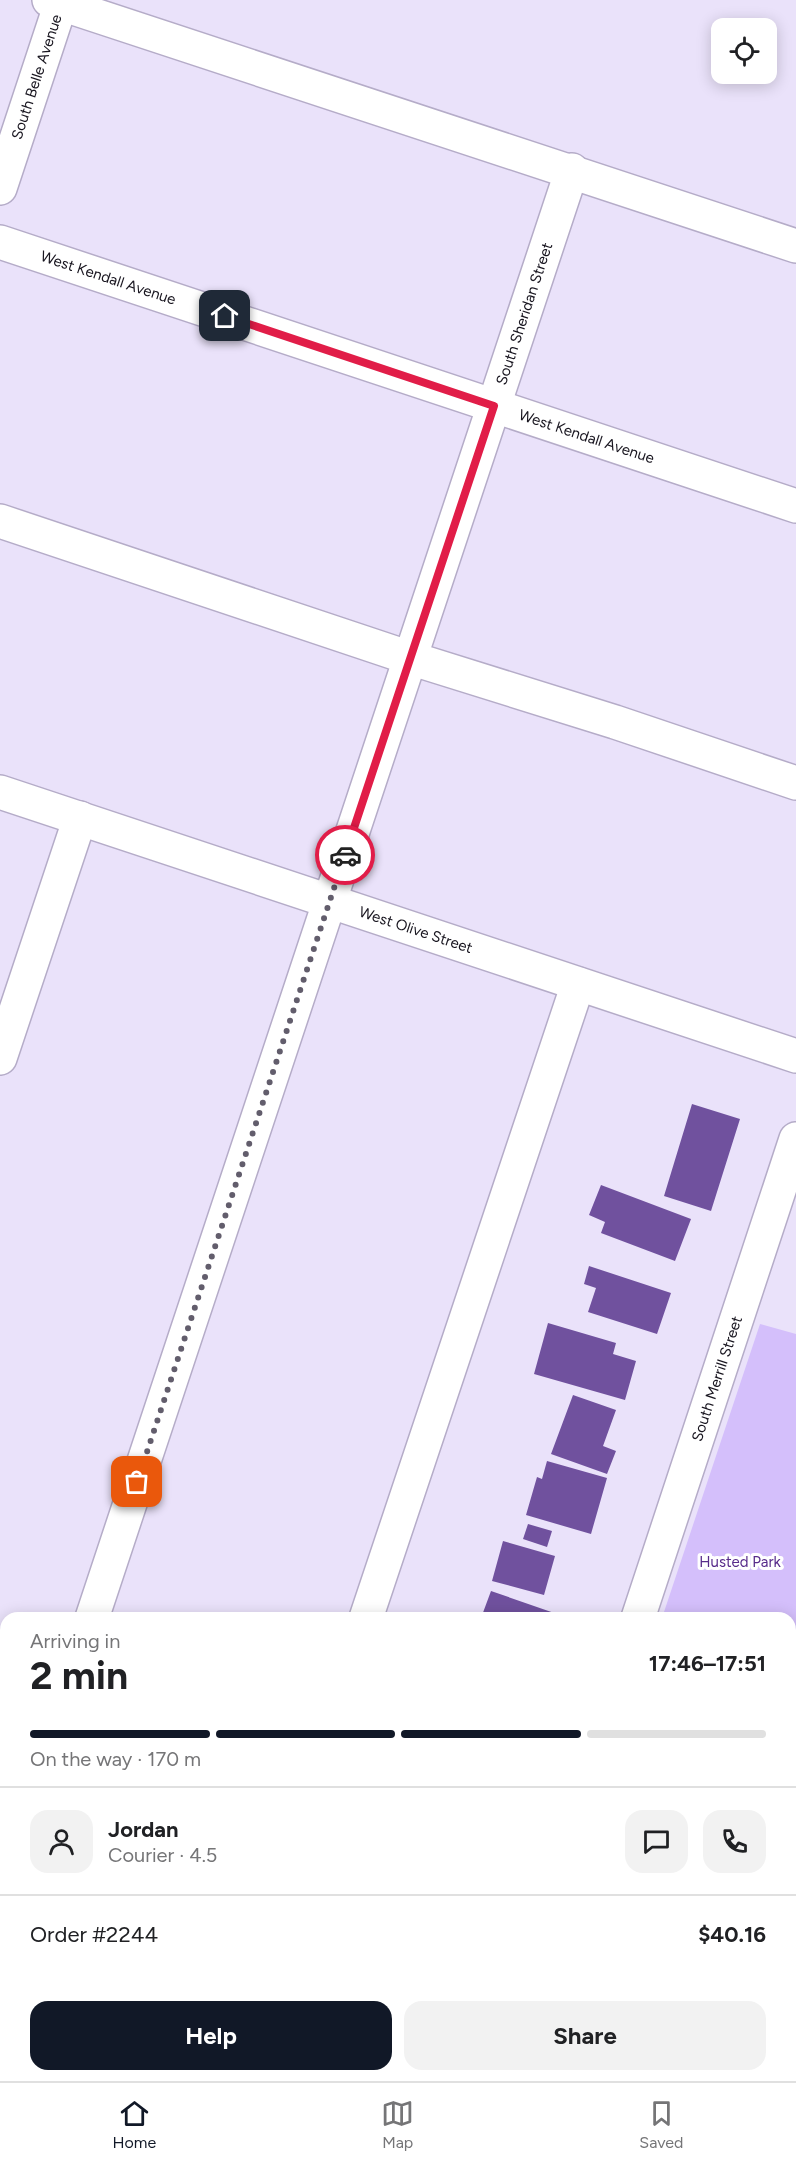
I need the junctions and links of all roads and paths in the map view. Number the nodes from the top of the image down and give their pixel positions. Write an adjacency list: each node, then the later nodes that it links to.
1 (58, 1): 2 (street); 3 (street, South Belle Avenue)
2 (572, 170): 5 (street); 6 (street, South Sheridan Street)
3 (0, 188)
4 (0, 242): 6 (street, West Kendall Avenue)
5 (796, 246)
6 (494, 406): 7 (street, West Kendall Avenue); 9 (street, South Sheridan Street)
7 (796, 506)
8 (0, 521): 9 (street)
9 (410, 658): 10 (street); 13 (street, South Sheridan Street)
10 (796, 783)
11 (0, 792): 12 (street, West Olive Street)
12 (80, 818): 13 (street, West Olive Street); 16 (street)
13 (330, 902): 14 (street, West Olive Street); 18 (street, South Sheridan Street)
14 (578, 984): 15 (street, West Olive Street); 19 (street)
15 (796, 1056)
16 (0, 1058)
17 (796, 1139): 20 (street, South Merrill Street)
18 (94, 1612)
19 (368, 1612)
20 (640, 1612)

